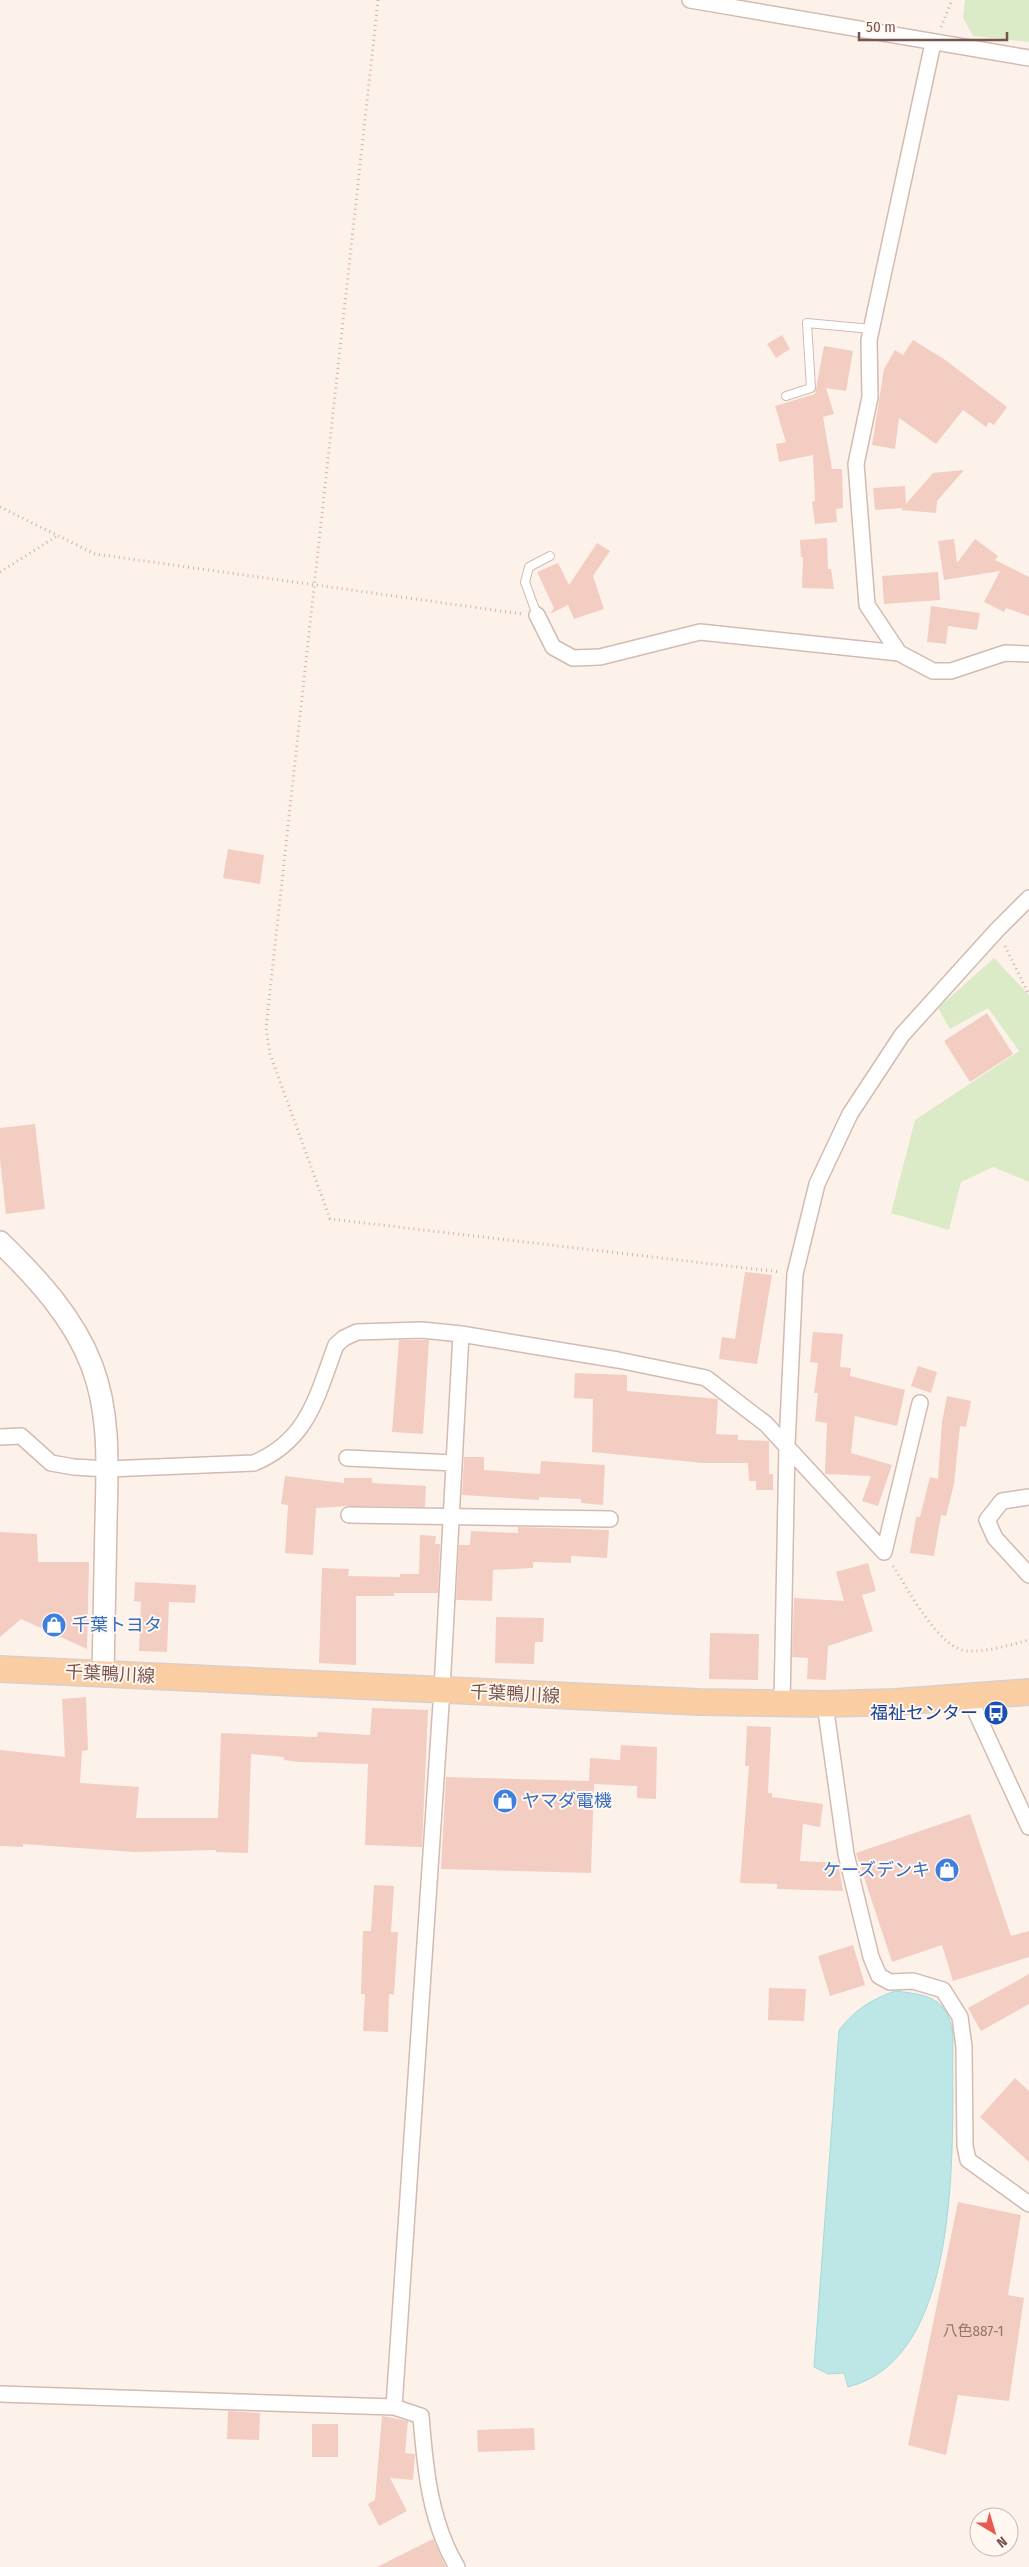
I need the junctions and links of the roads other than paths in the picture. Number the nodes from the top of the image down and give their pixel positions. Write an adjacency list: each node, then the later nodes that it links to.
1 (690, 0): 2 (street)
2 (933, 44): 3 (street); 4 (street)
3 (1029, 58)
4 (871, 329): 5 (lane); 8 (street)
5 (786, 396)
6 (550, 556): 7 (lane)
7 (536, 615): 8 (street)
8 (900, 653): 9 (street)
9 (1029, 654)
10 (1029, 898): 15 (street)
11 (0, 1242): 18 (street)
12 (461, 1334): 15 (street); 17 (street); 18 (street)
13 (920, 1403): 15 (street)
14 (0, 1437): 18 (street)
15 (786, 1445): 29 (street)
16 (347, 1458): 17 (street)
17 (454, 1463): 21 (street)
18 (107, 1469): 25 (street)
19 (1029, 1497): 23 (street)
20 (350, 1515): 21 (street)
21 (451, 1517): 22 (street); 26 (street)
22 (610, 1519)
23 (1029, 1574)
24 (0, 1668): 25 (main road, 千葉鴨川線)
25 (103, 1674): 26 (main road, 千葉鴨川線)
26 (442, 1690): 29 (main road, 千葉鴨川線); 34 (street)
27 (1029, 1692): 28 (main road, 千葉鴨川線)
28 (969, 1697): 30 (main road, 千葉鴨川線); 31 (street)
29 (782, 1704): 30 (main road, 千葉鴨川線)
30 (825, 1704): 32 (street)
31 (1029, 1827)
32 (1029, 2204)
33 (0, 2394): 34 (street)
34 (394, 2406): 35 (street)
35 (457, 2567)

